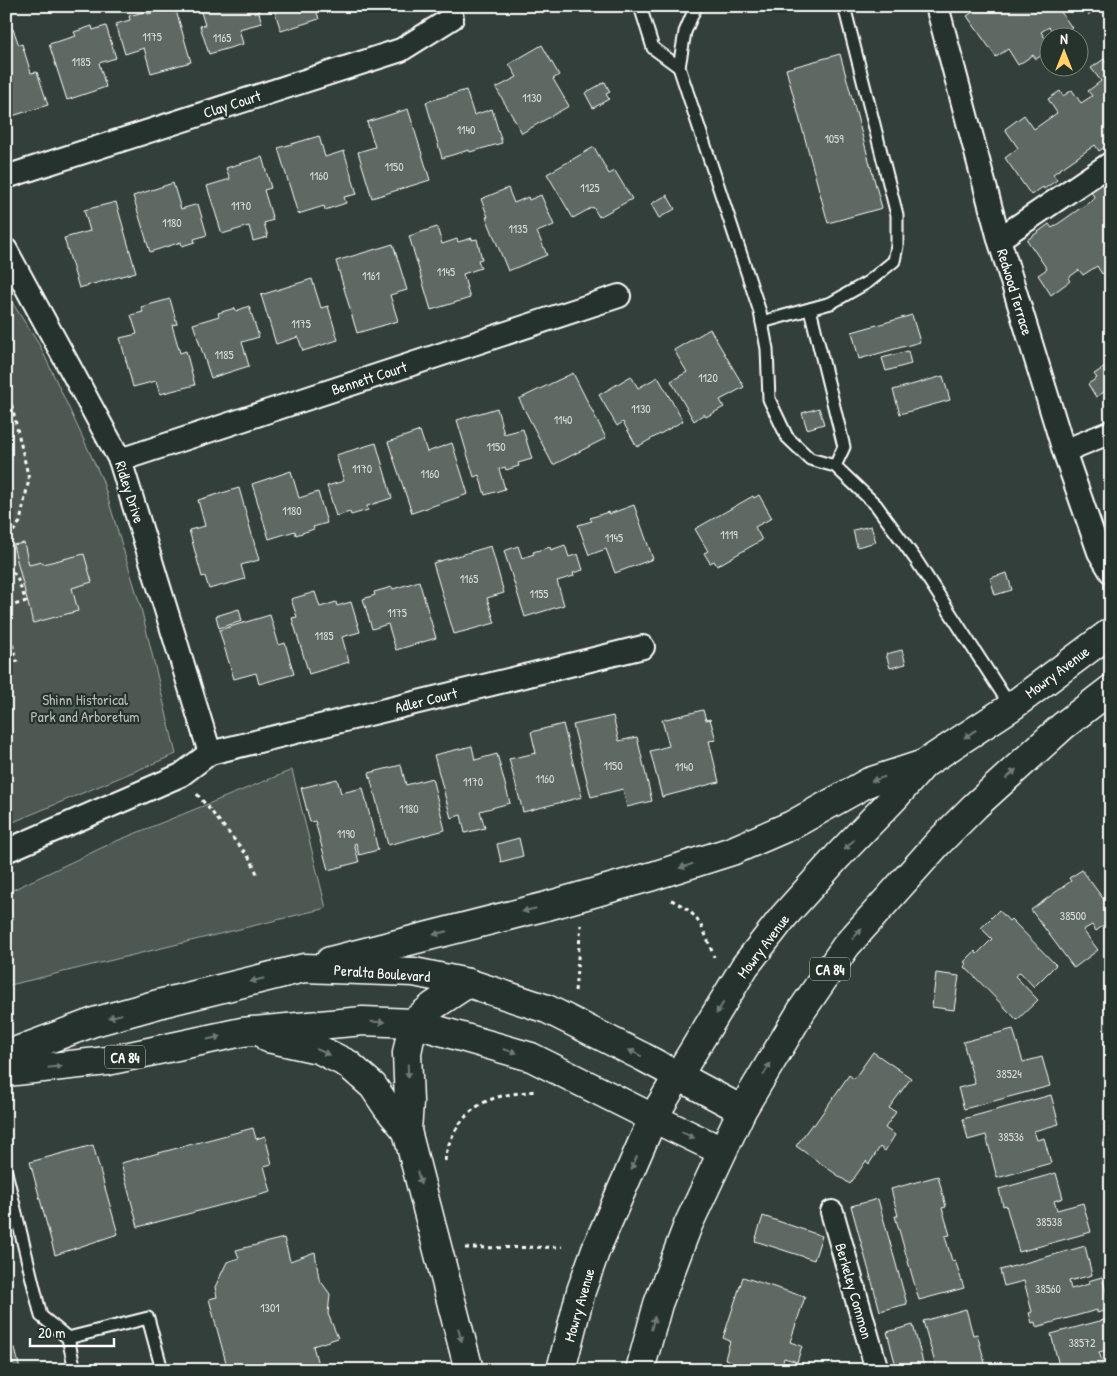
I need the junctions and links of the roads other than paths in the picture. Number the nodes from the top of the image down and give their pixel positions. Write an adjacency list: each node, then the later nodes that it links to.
1 (640, 6): 6 (lane)
2 (696, 6): 6 (lane)
3 (844, 6): 12 (lane)
4 (940, 8): 9 (street, Redwood Terrace)
5 (452, 18): 8 (street, Clay Court)
6 (680, 67): 13 (lane)
7 (1111, 163): 9 (street)
8 (6, 177)
9 (999, 238): 15 (street, Redwood Terrace)
10 (6, 250): 16 (street, Ridley Drive)
11 (619, 296): 16 (street, Bennett Court)
12 (810, 309): 13 (lane); 17 (lane)
13 (762, 322): 17 (lane)
14 (1111, 432): 15 (street)
15 (1064, 451): 18 (street, Redwood Terrace)
16 (120, 460): 23 (street, Ridley Drive)
17 (835, 466): 22 (lane)
18 (1111, 572)
19 (1111, 632): 22 (main road, Mowry Avenue)
20 (643, 647): 23 (street, Adler Court)
21 (1111, 689): 33 (main road, CA 84, one-way to 21)
22 (1011, 707): 24 (main road, Mowry Avenue, one-way to 24)
23 (210, 753): 25 (street)
24 (924, 764): 26 (main road, one-way to 26); 32 (main road, Mowry Avenue, one-way to 32)
25 (6, 851)
26 (304, 968): 27 (main road, Peralta Boulevard); 30 (main road, Peralta Boulevard, one-way to 30)
27 (468, 983): 28 (main road); 32 (main road, Peralta Boulevard, one-way to 27)
28 (413, 1023): 29 (main road, CA 84, one-way to 28); 34 (main road, CA 84, one-way to 34); 35 (main road, one-way to 35)
29 (242, 1032): 31 (main road, CA 84, one-way to 29); 35 (main road, one-way to 35)
30 (6, 1055)
31 (6, 1072)
32 (678, 1076): 33 (main road, Peralta Boulevard); 34 (main road, Mowry Avenue)
33 (742, 1110): 36 (main road, CA 84)
34 (653, 1118): 36 (main road, CA 84, one-way to 36); 43 (main road, Mowry Avenue, one-way to 43)
35 (406, 1131): 42 (main road, one-way to 42)
36 (722, 1151): 44 (main road, one-way to 36)
37 (6, 1172): 39 (lane)
38 (832, 1212): 45 (street, Berkeley Common)
39 (68, 1338): 40 (lane); 41 (lane)
40 (75, 1370)
41 (162, 1370)
42 (469, 1370)
43 (561, 1370)
44 (640, 1370)
45 (877, 1370)

